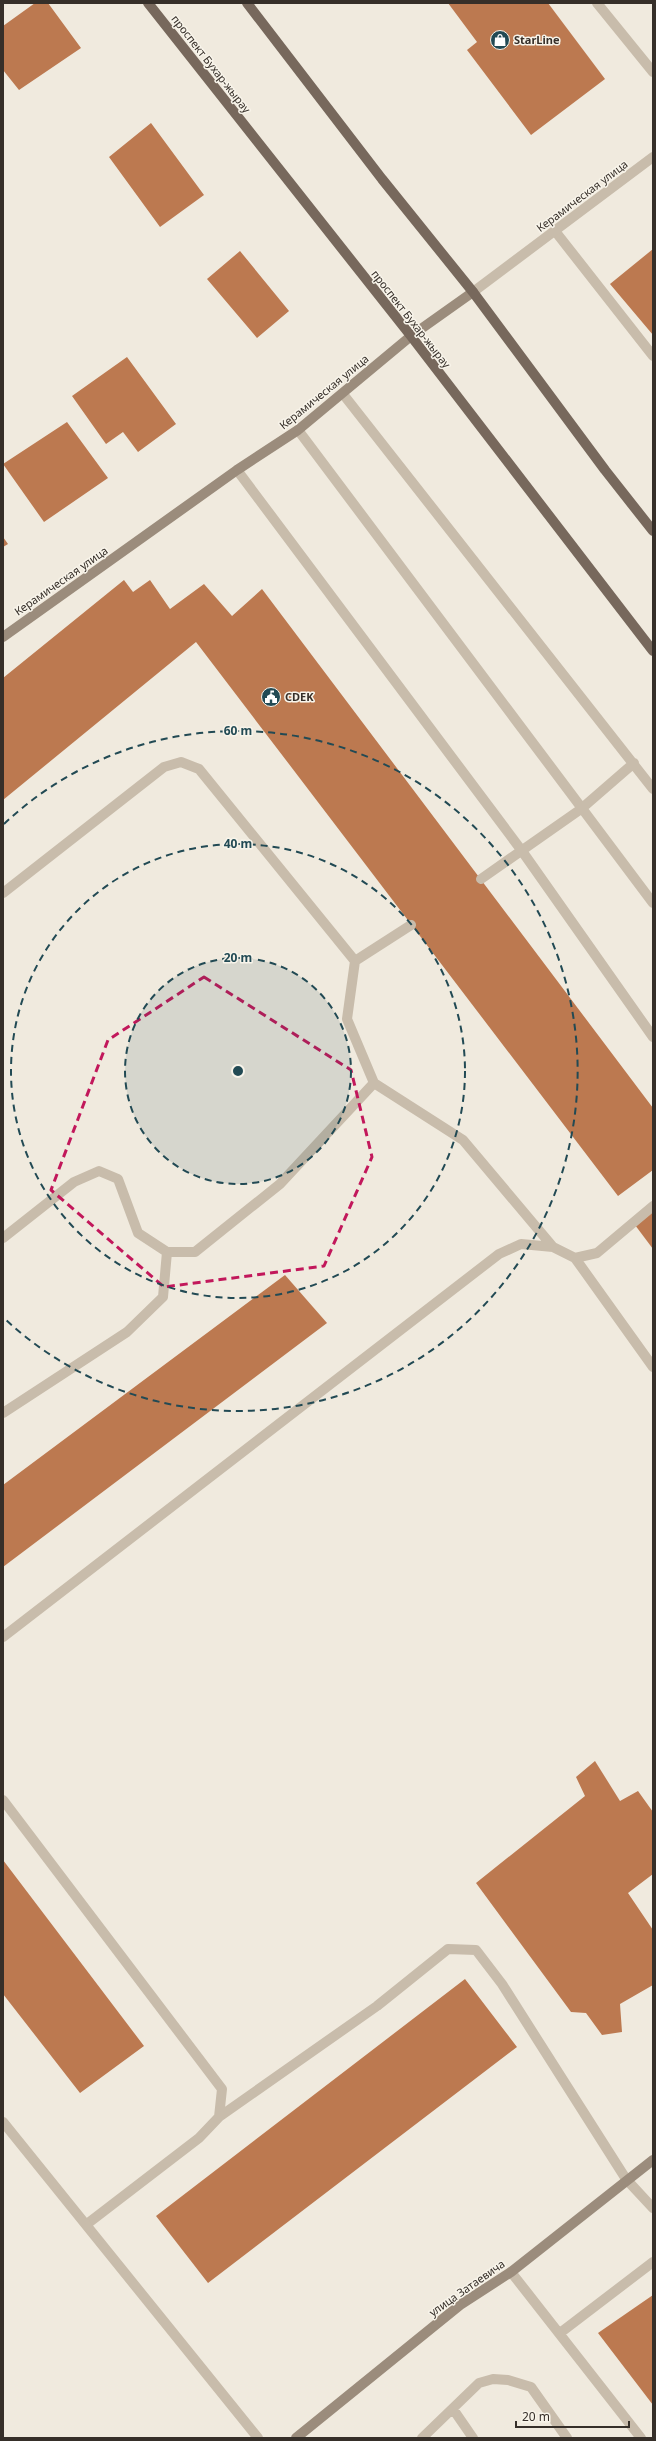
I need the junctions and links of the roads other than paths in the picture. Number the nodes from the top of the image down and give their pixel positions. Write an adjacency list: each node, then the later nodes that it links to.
1 (148, 3): 8 (main road, проспект Бухар-жырау)
2 (247, 3): 7 (main road)
3 (597, 3): 4 (street)
4 (653, 72)
5 (653, 157): 6 (street, Керамическая улица)
6 (555, 231): 7 (street, Керамическая улица); 9 (street)
7 (473, 292): 8 (street, Керамическая улица); 13 (main road)
8 (411, 336): 10 (street, Керамическая улица); 15 (main road, проспект Бухар-жырау)
9 (653, 356)
10 (343, 394): 11 (street, Керамическая улица); 16 (street)
11 (298, 430): 12 (street, Керамическая улица); 18 (street)
12 (237, 470): 14 (street, Керамическая улица); 19 (street)
13 (653, 531)
14 (3, 637)
15 (653, 651)
16 (634, 763): 17 (street); 18 (street)
17 (653, 789)
18 (580, 809): 19 (street); 22 (street)
19 (522, 850): 20 (street); 25 (street)
20 (481, 879)
21 (3, 893): 24 (street)
22 (653, 903)
23 (411, 925): 24 (street)
24 (355, 961): 26 (street)
25 (653, 1037)
26 (374, 1083): 29 (street); 30 (street)
27 (653, 1206): 31 (street)
28 (3, 1238): 30 (street)
29 (553, 1247): 31 (street); 34 (street)
30 (167, 1252): 33 (street)
31 (575, 1258): 32 (street)
32 (653, 1367)
33 (3, 1413)
34 (3, 1637)
35 (3, 1800): 36 (street)
36 (219, 2117): 39 (street); 41 (street)
37 (3, 2122): 41 (street)
38 (653, 2160): 39 (street, улица Затаевича)
39 (626, 2180): 40 (street); 43 (street, улица Затаевича)
40 (653, 2208)
41 (87, 2224): 46 (street)
42 (653, 2262): 44 (street)
43 (511, 2272): 44 (street); 47 (street, улица Затаевича)
44 (560, 2333): 51 (street)
45 (453, 2409): 48 (street); 49 (street); 50 (street)
46 (258, 2438)
47 (296, 2438)
48 (422, 2438)
49 (473, 2438)
50 (567, 2438)
51 (642, 2438)

